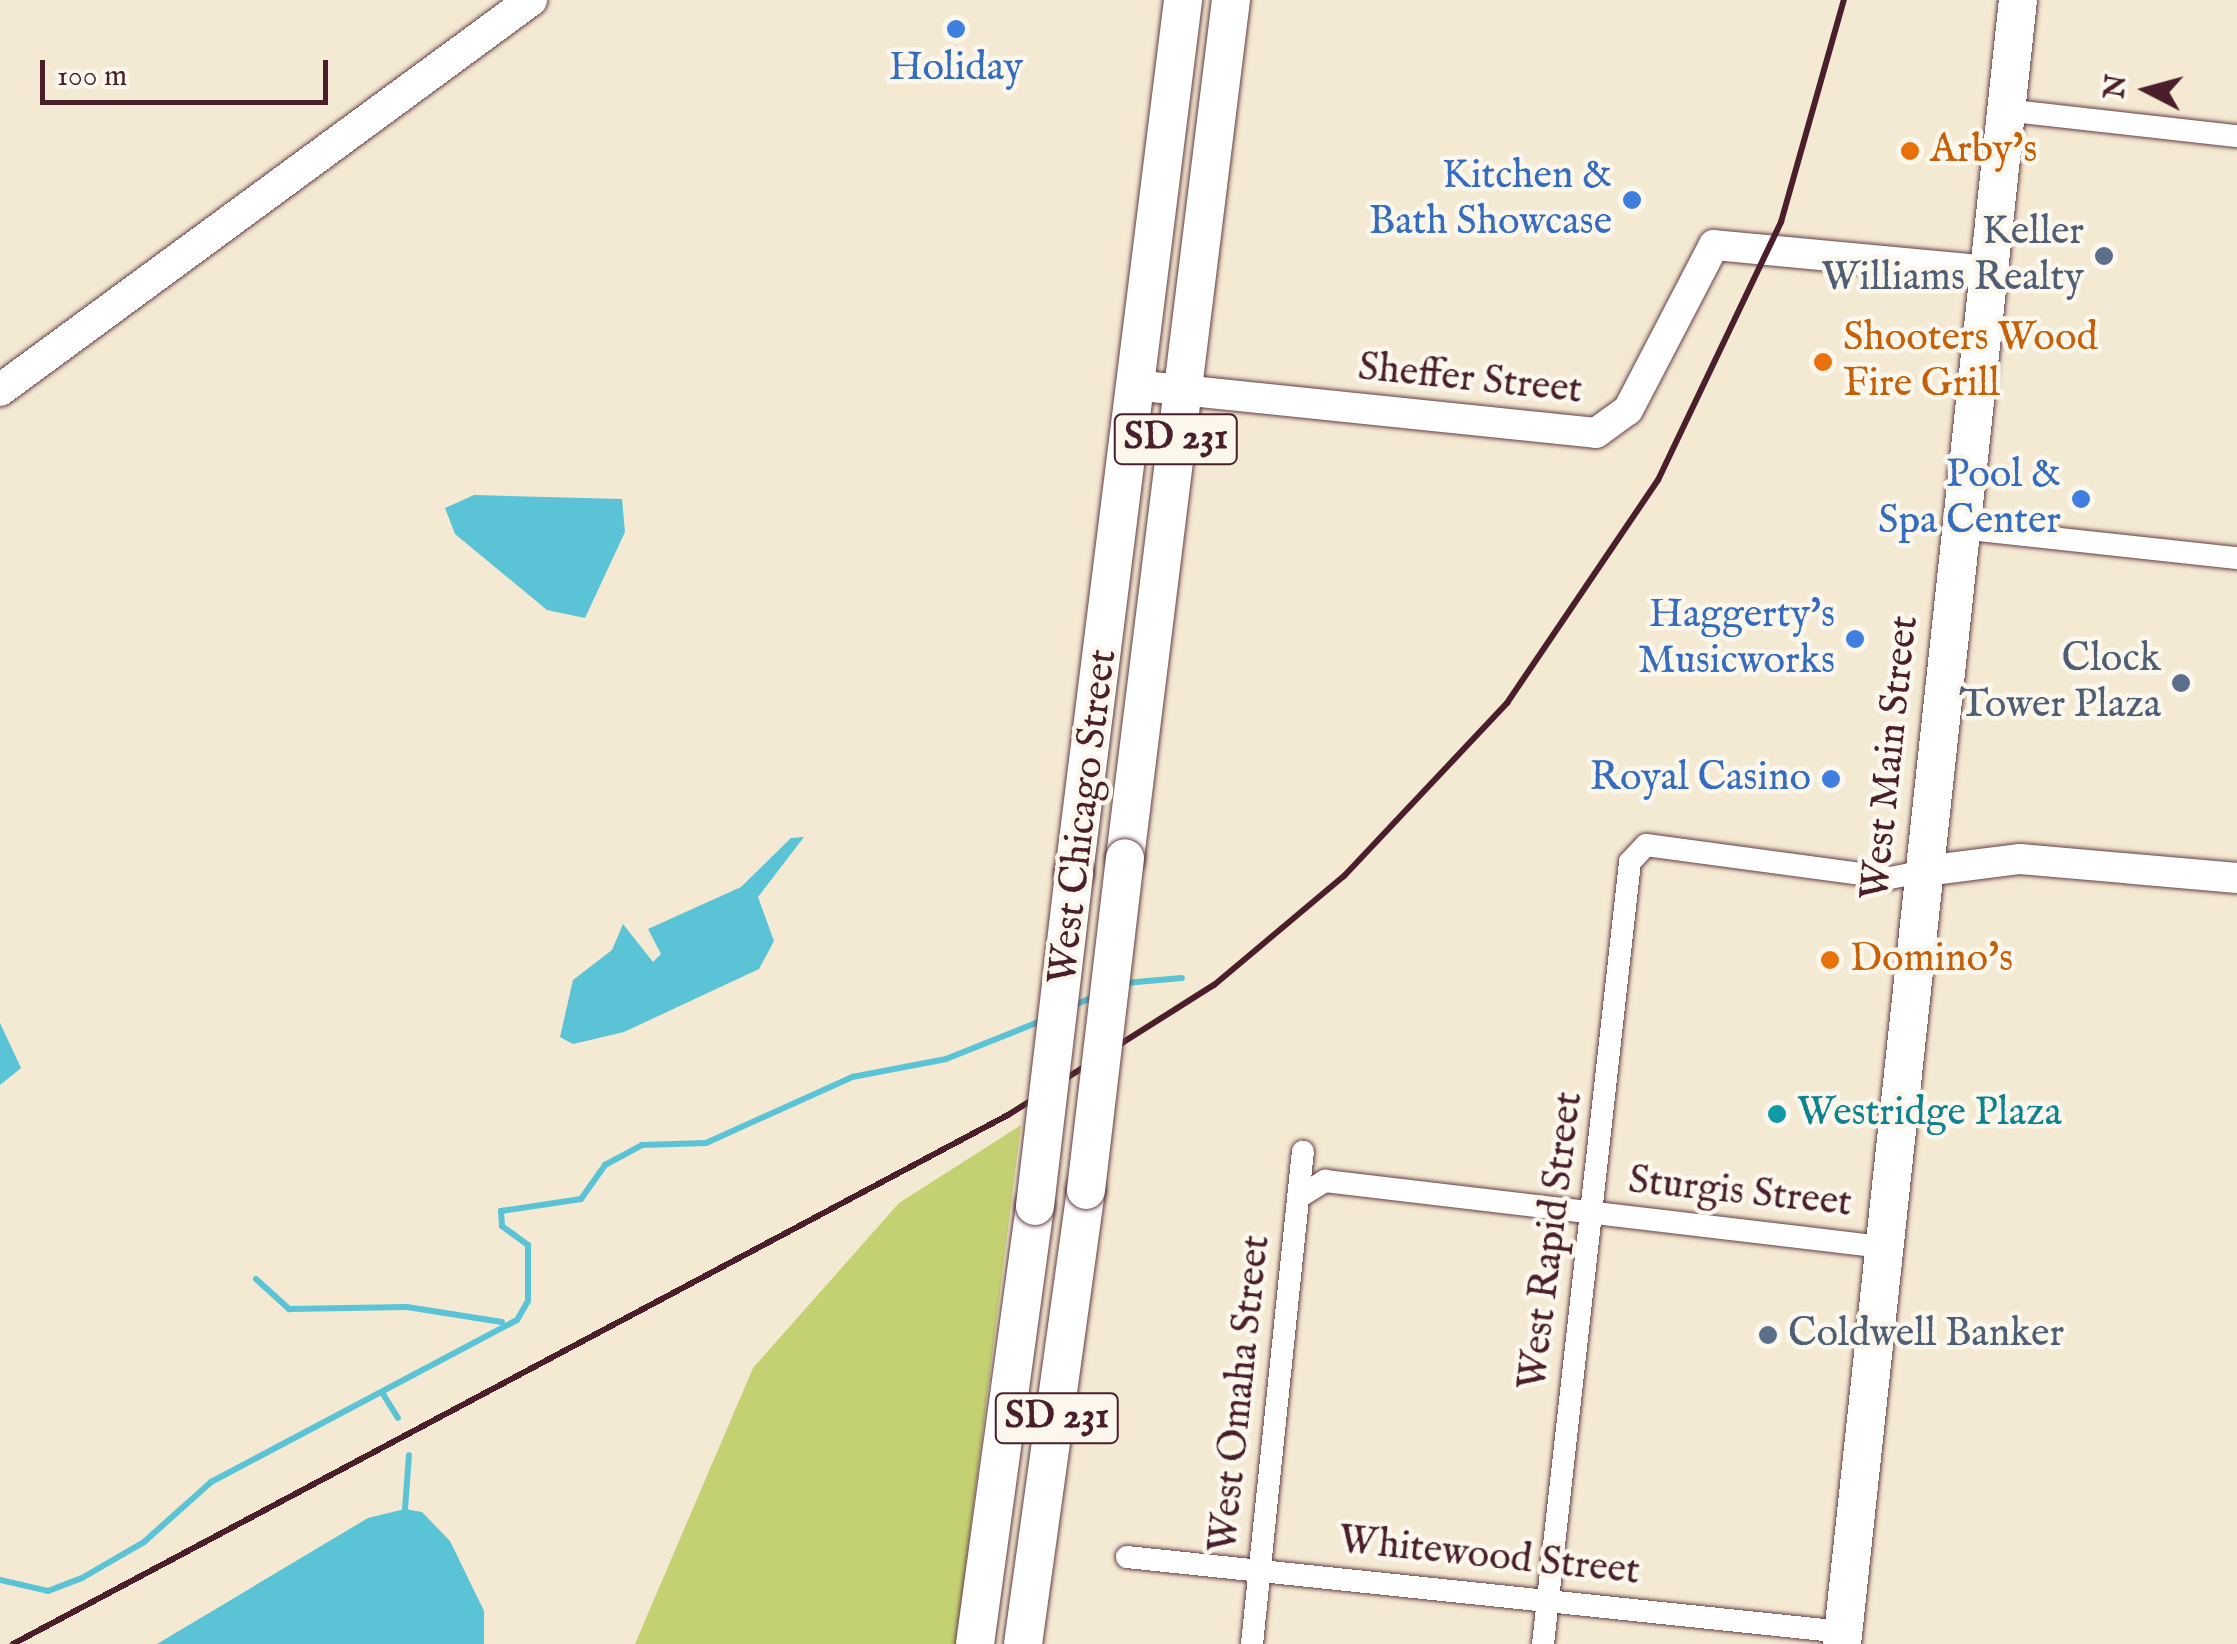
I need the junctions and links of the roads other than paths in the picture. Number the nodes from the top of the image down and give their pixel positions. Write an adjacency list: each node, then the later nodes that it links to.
1 (531, 0): 12 (main road)
2 (1171, 0): 9 (main road)
3 (1183, 0): 8 (main road, West Chicago Street / SD 231)
4 (1231, 0): 13 (main road, West Chicago Street / SD 231)
5 (2018, 0): 6 (main road, West Main Street)
6 (2004, 110): 7 (street); 10 (main road, West Main Street)
7 (2237, 136)
8 (1162, 169): 9 (main road, West Chicago Street / SD 231); 13 (main road)
9 (1154, 251): 11 (main road, West Chicago Street / SD 231)
10 (1988, 271): 13 (street, Sheffer Street); 14 (main road, West Main Street)
11 (1134, 385): 13 (street, Sheffer Street); 26 (main road, West Chicago Street / SD 231, bridge)
12 (0, 390)
13 (1182, 391): 27 (main road, West Chicago Street / SD 231, bridge)
14 (1960, 528): 15 (street); 16 (main road, West Main Street)
15 (2237, 558)
16 (1925, 871): 17 (street); 20 (street, West Rapid Street); 21 (main road, West Main Street)
17 (2237, 878)
18 (1303, 1152): 19 (street, West Omaha Street)
19 (1299, 1197): 20 (street, Sturgis Street); 23 (street, West Omaha Street)
20 (1595, 1215): 21 (street, Sturgis Street); 24 (street, West Rapid Street)
21 (1883, 1247): 25 (main road, West Main Street)
22 (1128, 1556): 23 (street, Whitewood Street)
23 (1260, 1571): 24 (street, Whitewood Street); 28 (street, West Omaha Street)
24 (1548, 1600): 25 (street, Whitewood Street); 29 (street, West Rapid Street)
25 (1842, 1638)
26 (975, 1644)
27 (1023, 1644)
28 (1252, 1644)
29 (1543, 1644)

